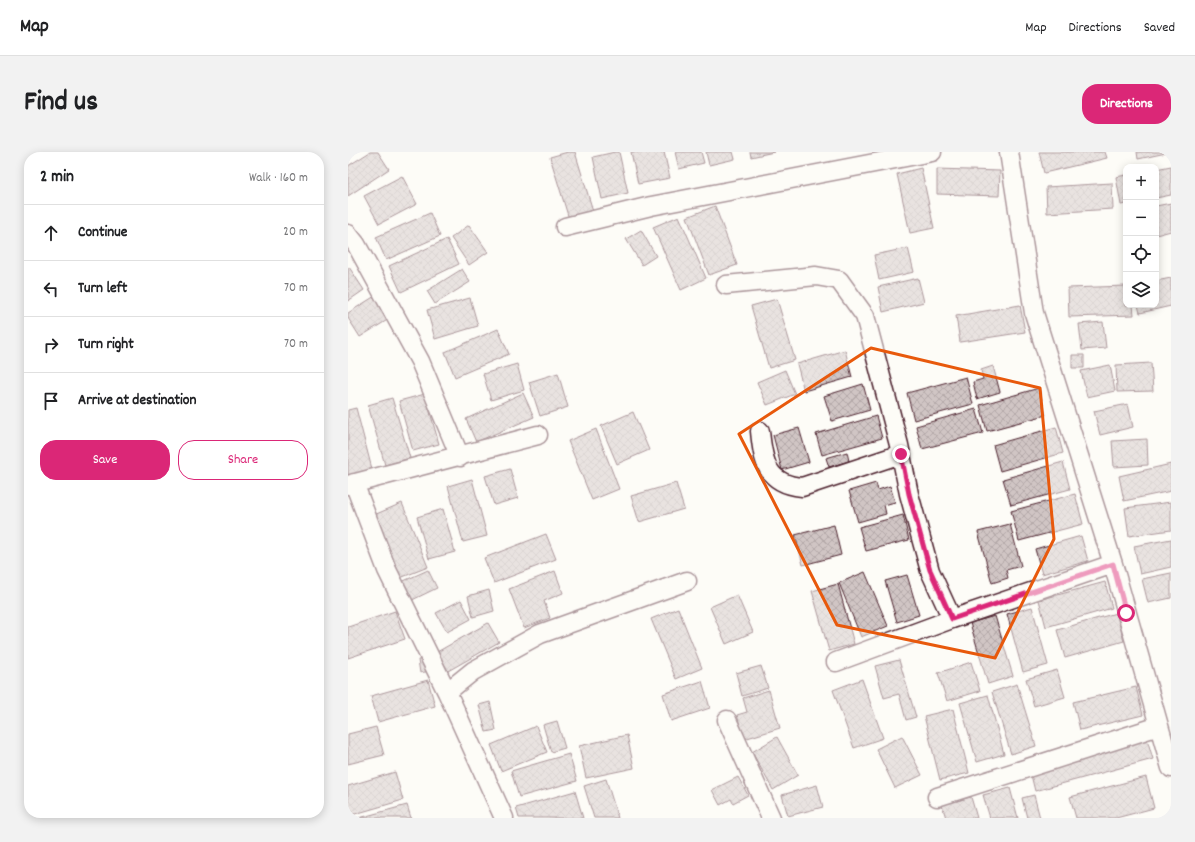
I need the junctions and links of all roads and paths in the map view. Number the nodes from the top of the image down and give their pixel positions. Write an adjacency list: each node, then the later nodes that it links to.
1 (932, 152): 3 (street)
2 (1008, 152): 11 (street)
3 (564, 227)
4 (348, 234): 9 (street)
5 (726, 285): 8 (street)
6 (760, 431): 8 (street)
7 (538, 435): 9 (street)
8 (901, 454): 13 (street)
9 (460, 457): 10 (street)
10 (351, 484): 15 (street)
11 (1113, 564): 13 (street); 17 (street)
12 (687, 581): 15 (street)
13 (952, 619): 14 (street)
14 (836, 662)
15 (447, 692): 20 (street)
16 (727, 720): 21 (street)
17 (1159, 726): 18 (street); 19 (street)
18 (1171, 768)
19 (937, 797)
20 (504, 818)
21 (771, 818)

